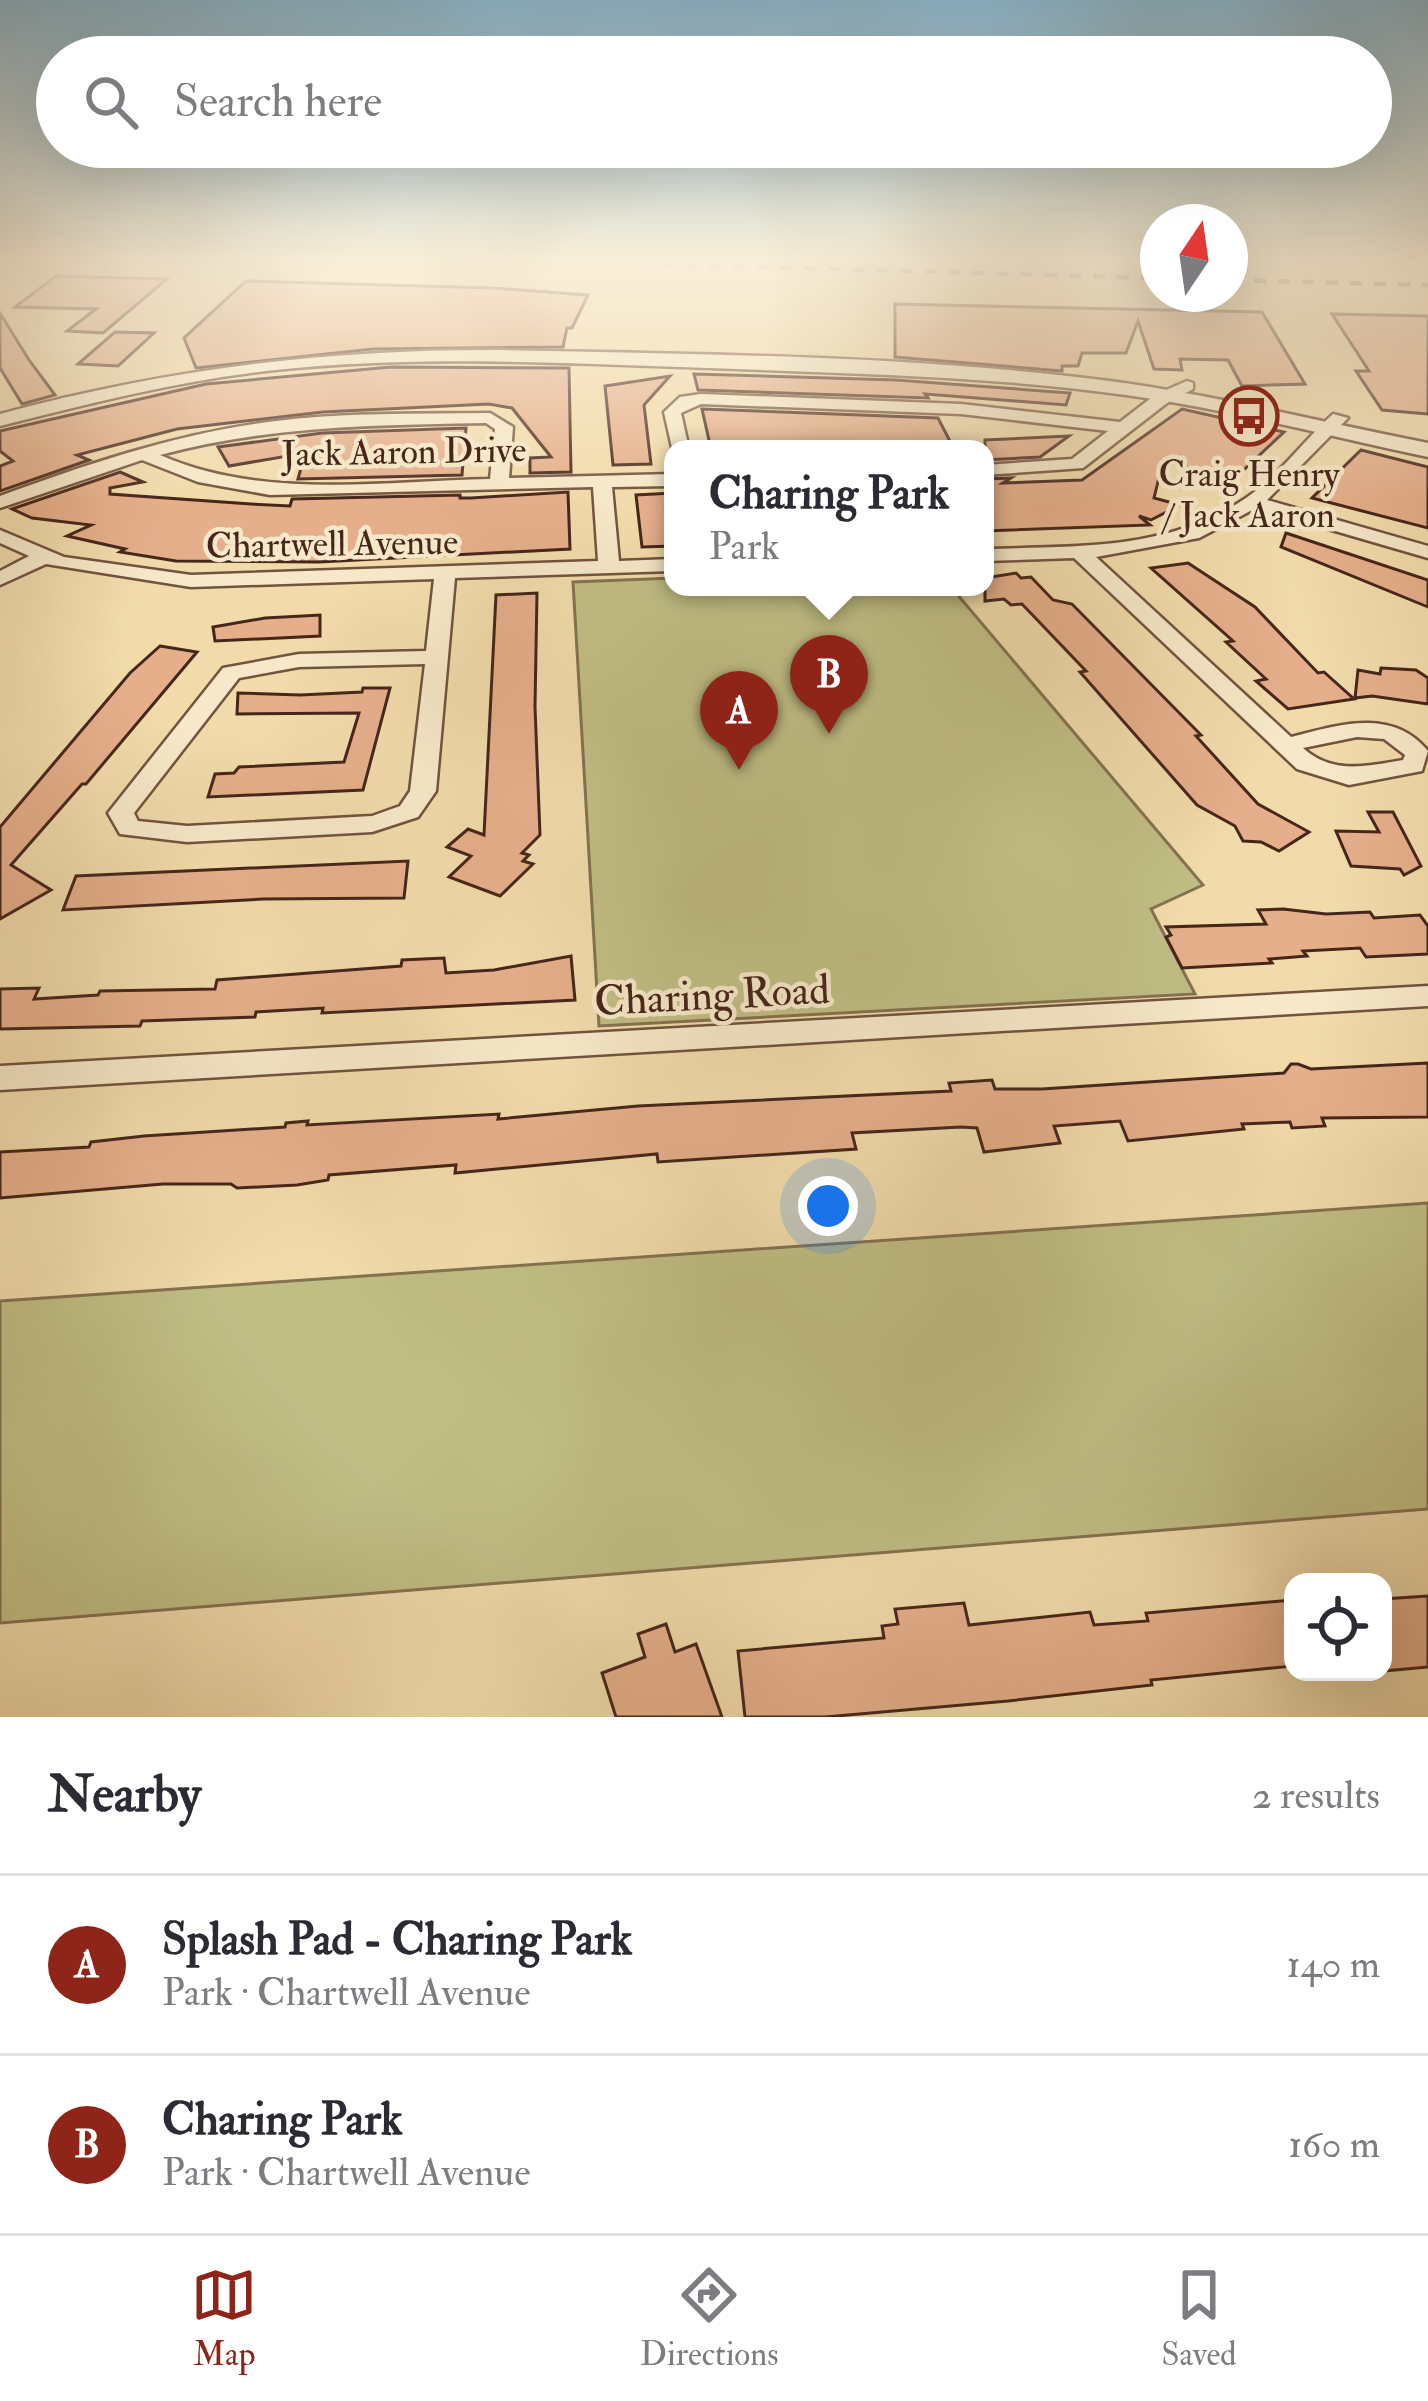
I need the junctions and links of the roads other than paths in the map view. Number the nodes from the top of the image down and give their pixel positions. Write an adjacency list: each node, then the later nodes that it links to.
1 (1177, 391): 2 (street); 3 (street); 4 (street); 5 (street)
2 (0, 406)
3 (0, 420)
4 (1333, 423): 6 (street); 8 (street); 15 (street)
5 (1126, 428): 7 (street); 10 (street)
6 (1428, 436)
7 (678, 440)
8 (1428, 450)
9 (143, 454): 13 (street, Jack Aaron Drive); 13 (street); 14 (street)
10 (994, 469)
11 (602, 480): 12 (street, Jack Aaron Drive); 13 (street, Jack Aaron Drive); 22 (street)
12 (664, 480)
13 (499, 484)
14 (0, 502)
15 (1254, 502): 17 (street); 18 (street)
16 (0, 536): 20 (street, Chartwell Avenue)
17 (1078, 551): 19 (street); 26 (street)
18 (1428, 552)
19 (994, 555)
20 (45, 556): 23 (street, Chartwell Avenue); 24 (street)
21 (664, 565): 22 (street, Chartwell Avenue)
22 (608, 566): 23 (street, Chartwell Avenue)
23 (445, 575): 25 (street)
24 (0, 579)
25 (438, 657): 25 (street)
26 (1286, 745)
27 (1428, 996): 28 (street, Charing Road)
28 (0, 1078)

